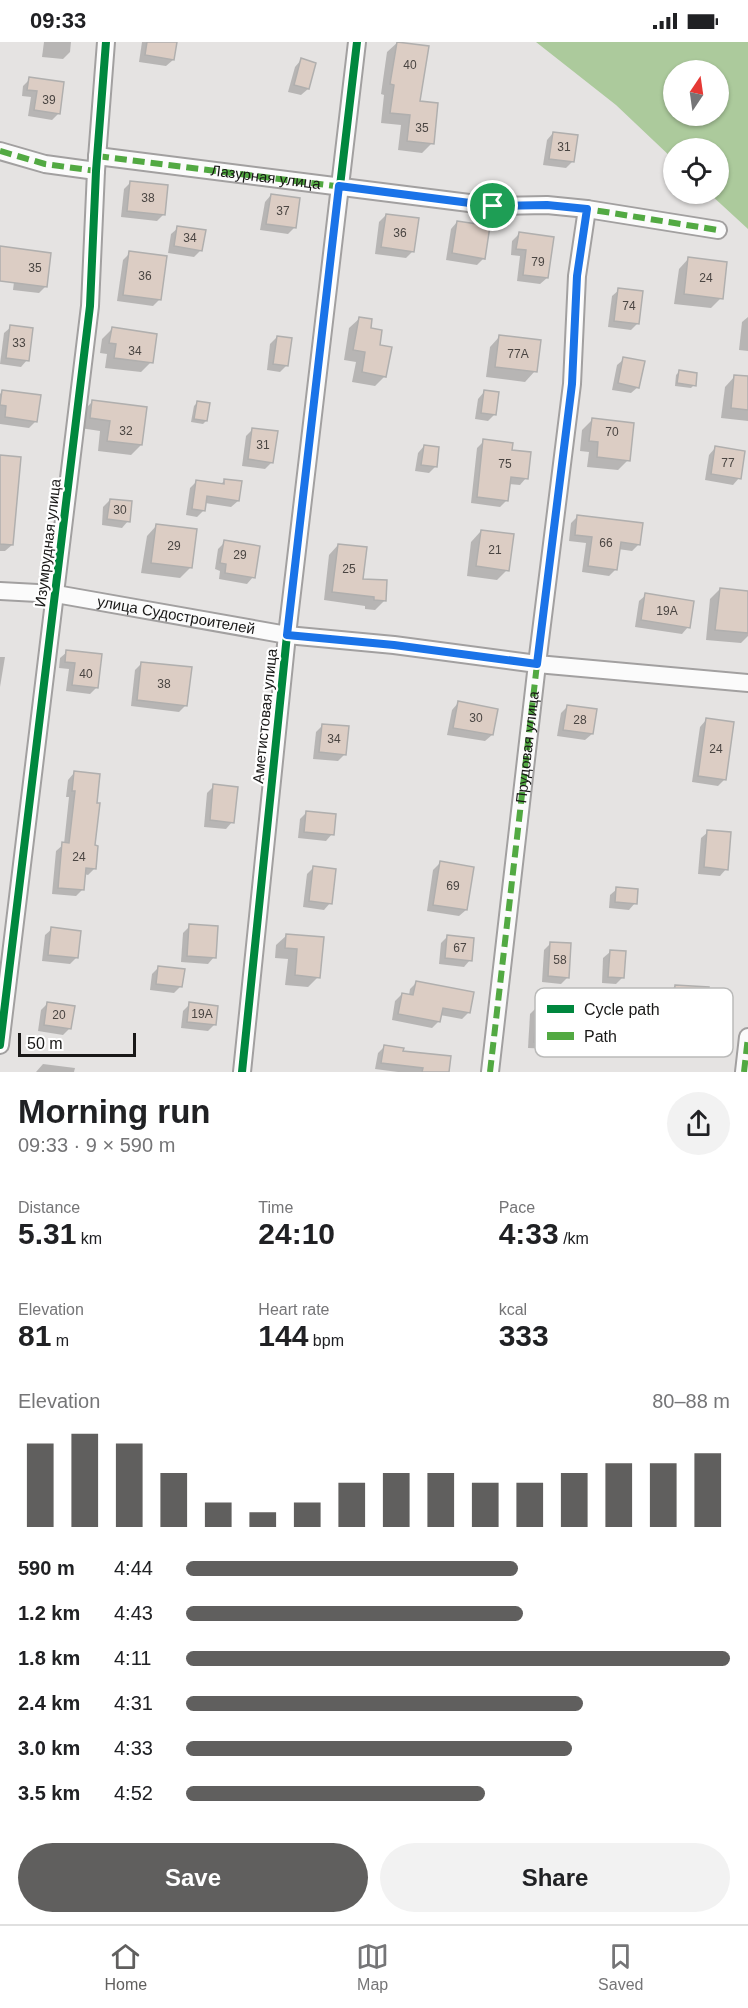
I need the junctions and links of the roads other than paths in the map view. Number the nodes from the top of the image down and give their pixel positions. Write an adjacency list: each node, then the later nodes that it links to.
1 (106, 42): 4 (street, Изумрудная улица)
2 (357, 42): 5 (street, Аметистовая улица)
3 (0, 151): 4 (street, Лазурная улица)
4 (97, 163): 5 (street, Лазурная улица); 9 (street, Изумрудная улица)
5 (339, 186): 6 (street, Лазурная улица); 10 (street, Аметистовая улица)
6 (587, 209): 7 (street, Лазурная улица); 11 (street, Прудовая улица)
7 (718, 230)
8 (0, 591): 9 (street, улица Судостроителей)
9 (56, 594): 10 (street, улица Судостроителей); 14 (street, Изумрудная улица)
10 (287, 635): 11 (street, улица Судостроителей); 15 (street, Аметистовая улица)
11 (537, 664): 12 (street, улица Судостроителей); 16 (street, Прудовая улица)
12 (748, 682)
13 (748, 1037): 17 (street)
14 (0, 1045)
15 (242, 1072)
16 (490, 1072)
17 (744, 1072)

